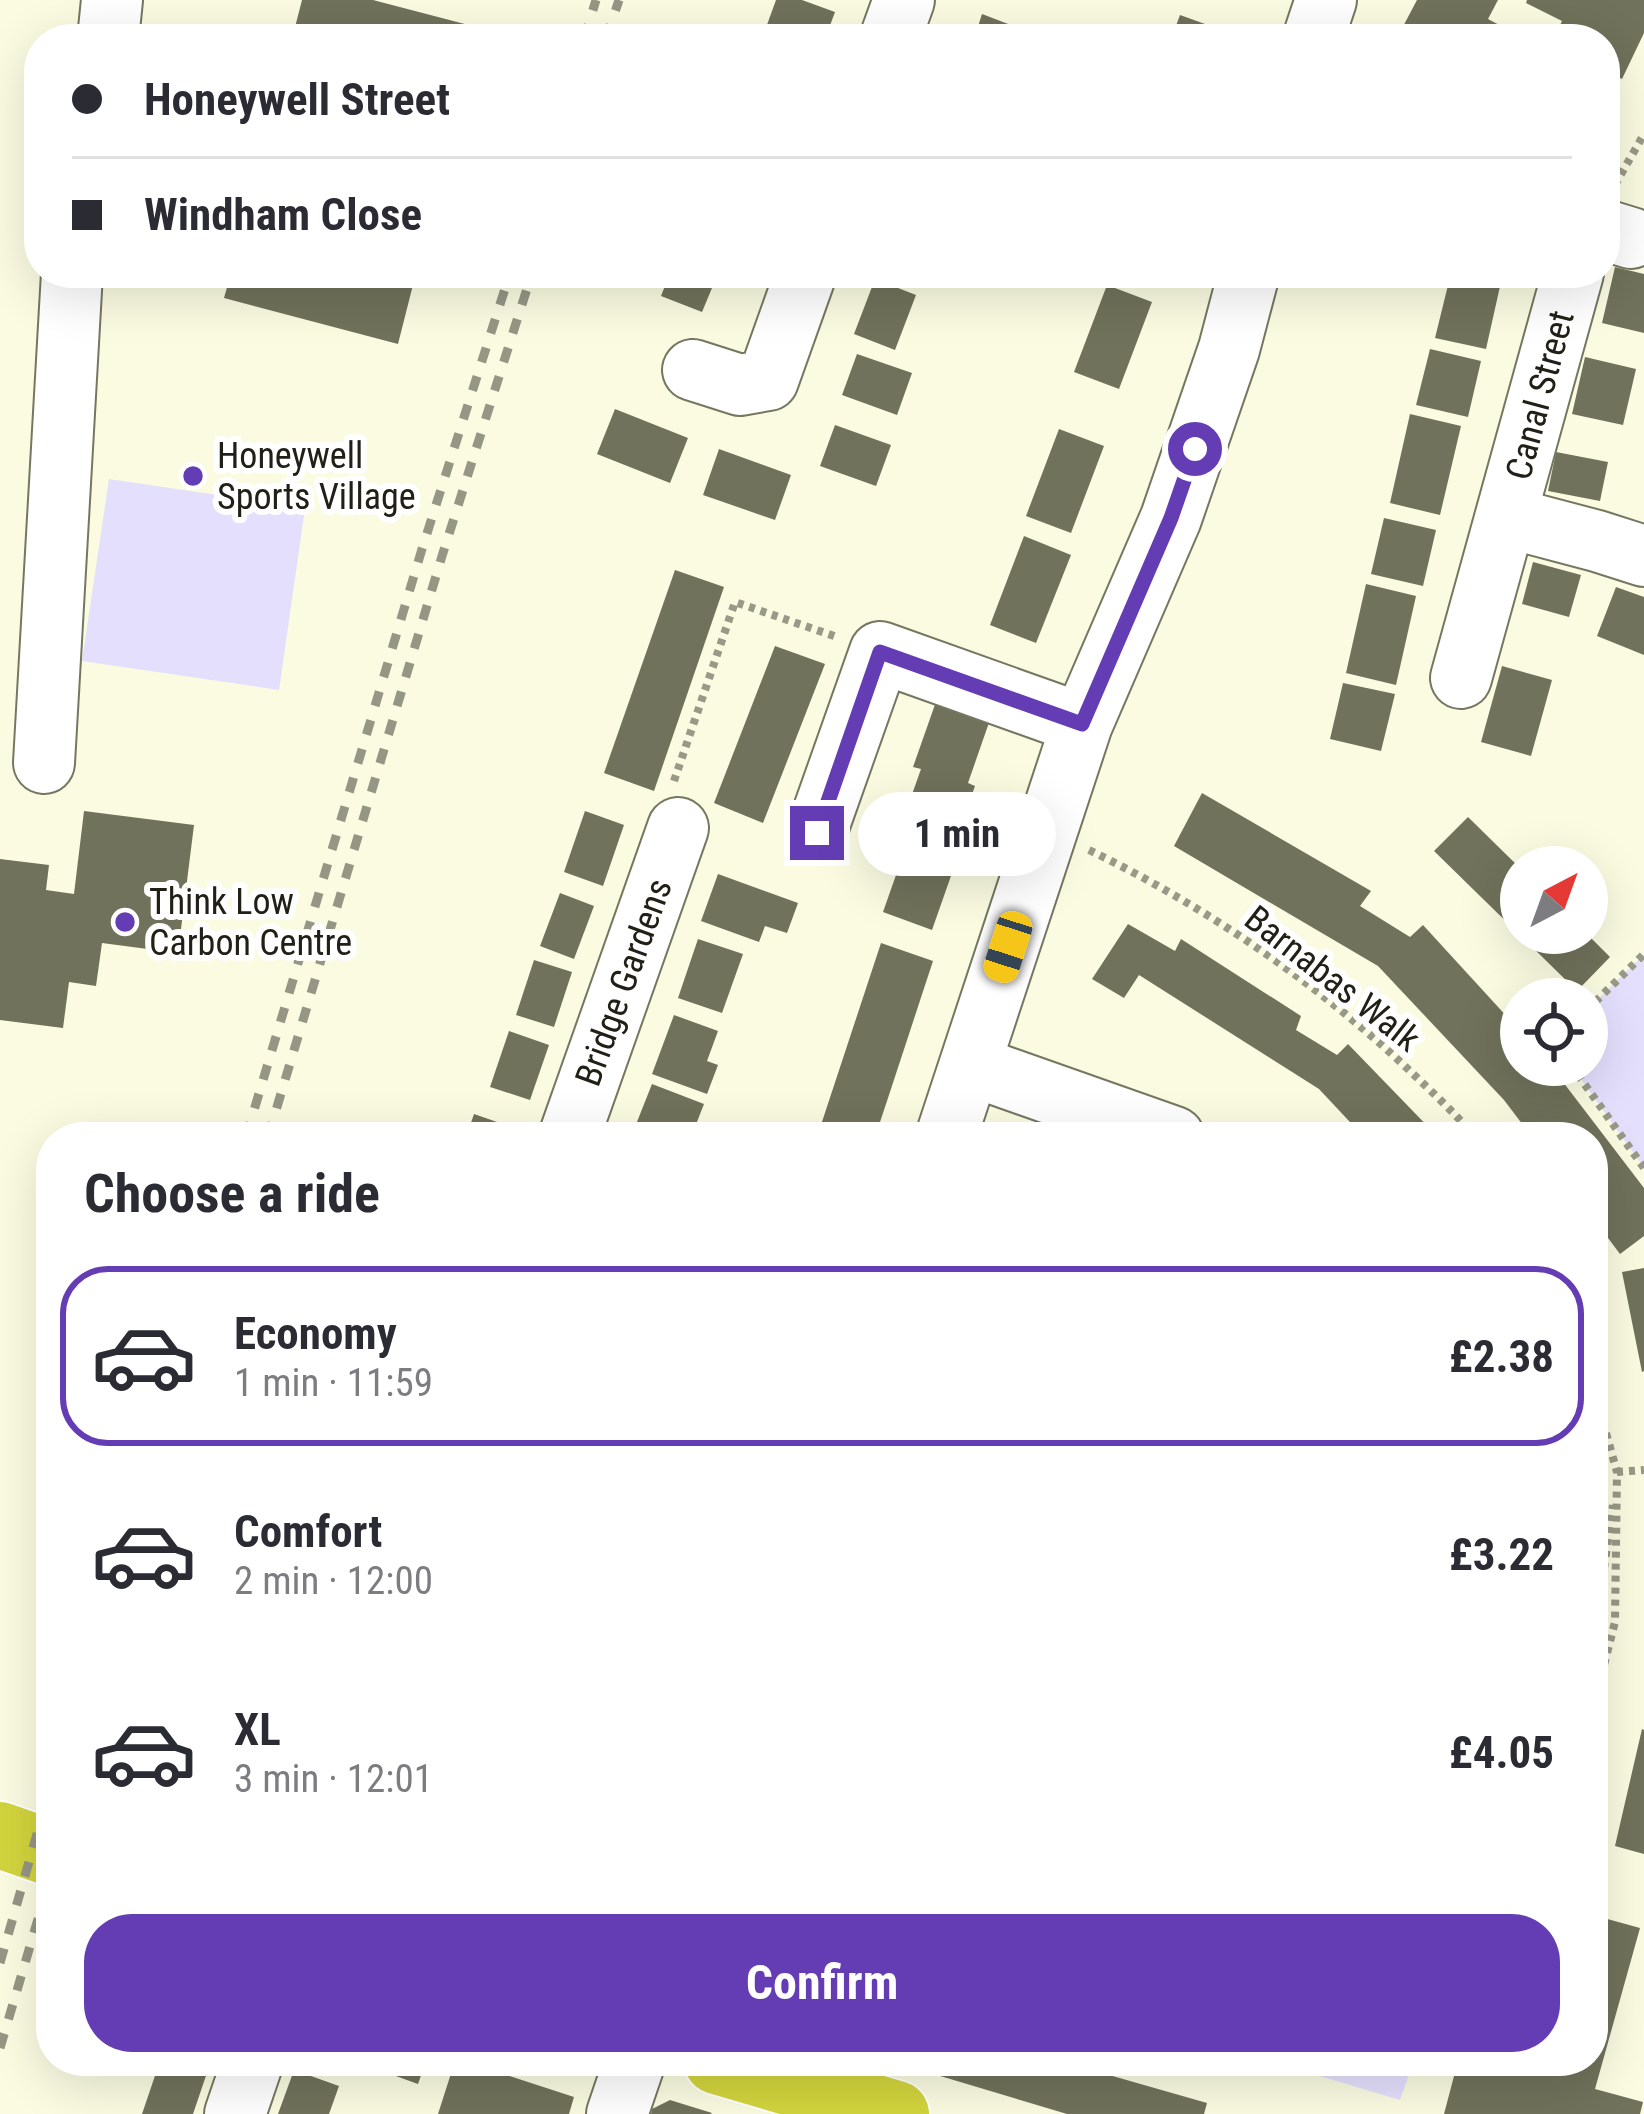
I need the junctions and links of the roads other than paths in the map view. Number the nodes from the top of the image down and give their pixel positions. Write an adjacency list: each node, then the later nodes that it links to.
1 (71, 288): 10 (street)
2 (801, 288): 5 (street)
3 (1245, 288): 9 (street)
4 (1569, 288): 6 (street, Canal Street)
5 (693, 370)
6 (1505, 518): 7 (street, Canal Street); 8 (street, Canal Street)
7 (1644, 556)
8 (1461, 678)
9 (1082, 724): 12 (street); 13 (street)
10 (44, 763)
11 (678, 827): 14 (street, Bridge Gardens)
12 (817, 833)
13 (970, 1065): 15 (street); 16 (street)
14 (573, 1122)
15 (951, 1122)
16 (1132, 1122)
17 (0, 1835): 18 (highway)
18 (36, 1848)
19 (248, 2076): 22 (street)
20 (630, 2076): 23 (street)
21 (768, 2076): 24 (highway)
22 (235, 2114)
23 (617, 2114)
24 (896, 2114)

